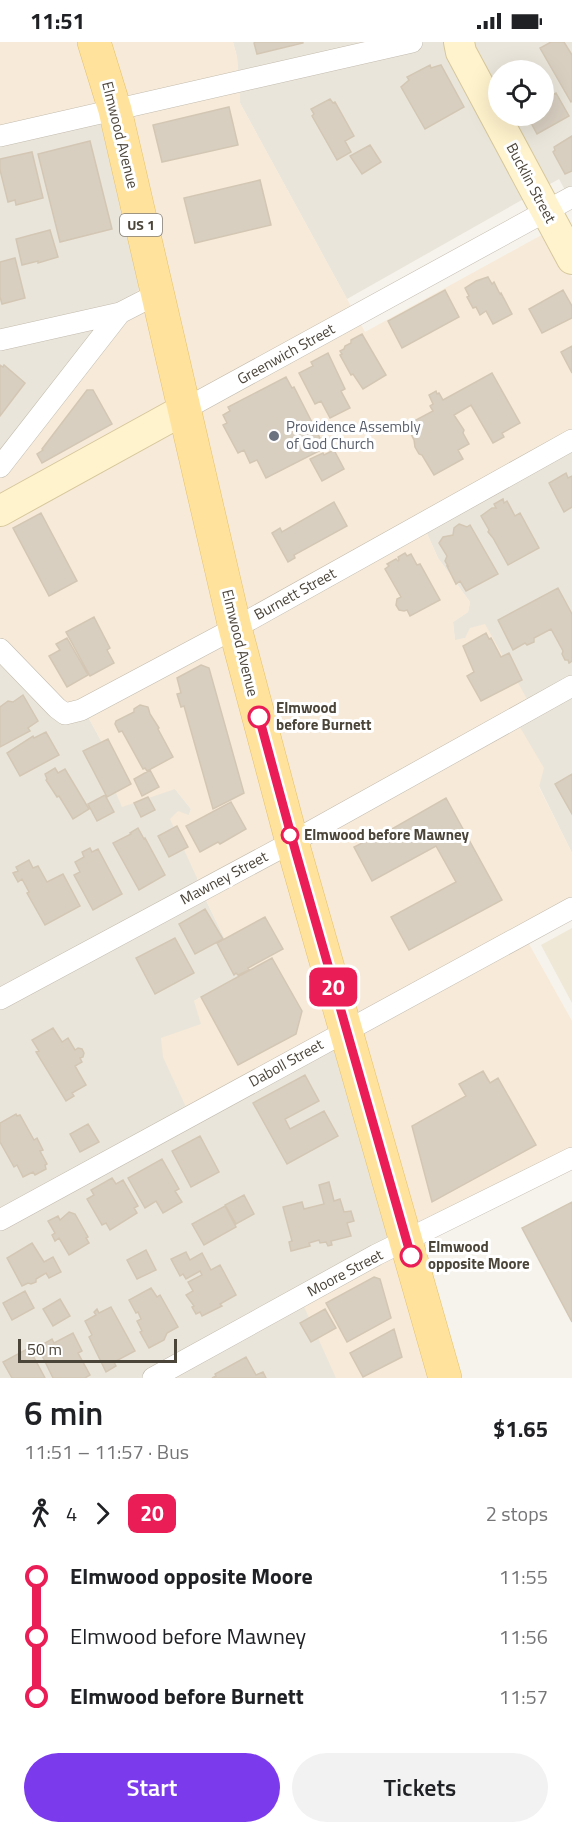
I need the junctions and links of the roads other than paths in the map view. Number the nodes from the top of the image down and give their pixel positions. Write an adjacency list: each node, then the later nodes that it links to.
1 (94, 42): 4 (main road, Elmwood Avenue / US 1)
2 (412, 42): 4 (street)
3 (459, 42): 7 (street, Bucklin Street)
4 (115, 110): 5 (street); 9 (main road, Elmwood Avenue / US 1)
5 (0, 136)
6 (572, 197): 7 (street, Greenwich Street)
7 (546, 212): 8 (street, Bucklin Street); 12 (street, Greenwich Street)
8 (572, 259)
9 (157, 294): 10 (street); 12 (main road, Elmwood Avenue / US 1)
10 (120, 313): 11 (street); 14 (street)
11 (0, 340)
12 (185, 410): 15 (street, Greenwich Street); 16 (main road, Elmwood Avenue / US 1)
13 (572, 441): 16 (street, Burnett Street)
14 (0, 467)
15 (0, 511)
16 (235, 628): 17 (street, Burnett Street); 19 (main road, Elmwood Avenue / US 1)
17 (0, 649)
18 (572, 686): 19 (street, Mawney Street)
19 (292, 842): 21 (street, Mawney Street); 22 (main road, Elmwood Avenue / US 1)
20 (572, 908): 22 (street, Daboll Street)
21 (0, 999)
22 (346, 1030): 24 (street, Daboll Street); 25 (main road, Elmwood Avenue / US 1)
23 (572, 1158): 25 (street, Moore Street)
24 (0, 1220)
25 (407, 1241): 26 (street, Moore Street); 27 (main road, Elmwood Avenue / US 1)
26 (153, 1378)
27 (445, 1378)

